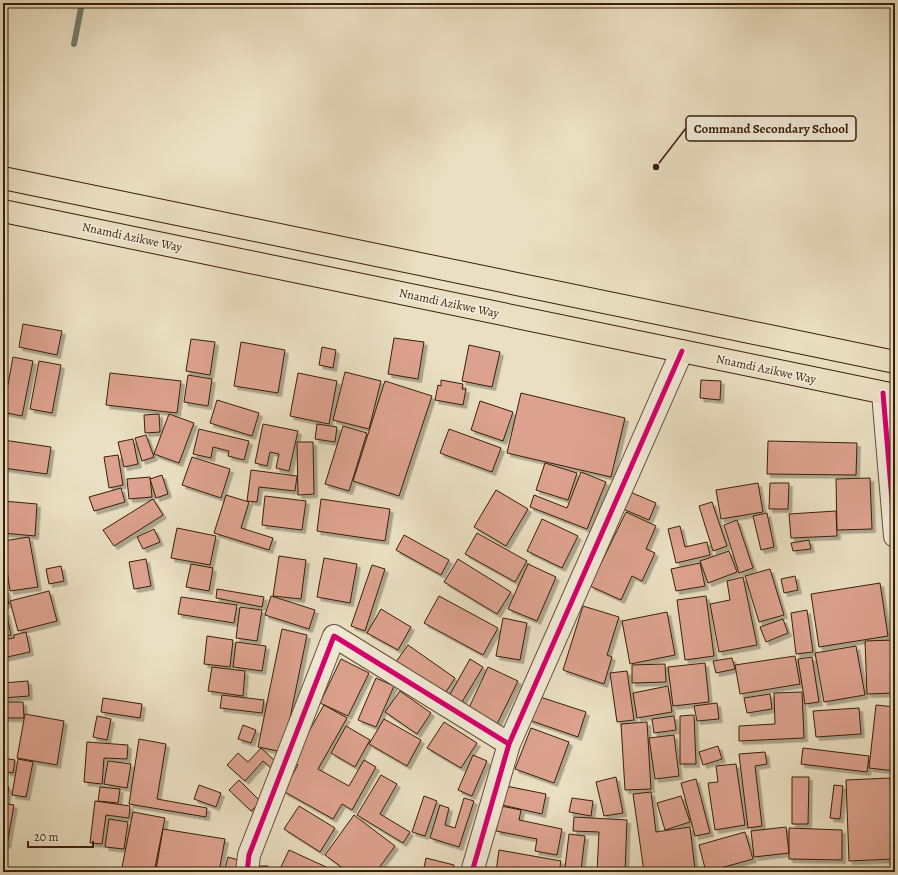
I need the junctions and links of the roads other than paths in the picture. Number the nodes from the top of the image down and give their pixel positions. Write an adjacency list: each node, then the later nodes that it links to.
1 (3, 178): 4 (highway)
2 (3, 211): 3 (highway, Nnamdi Azikwe Way)
3 (682, 351): 5 (highway, Nnamdi Azikwe Way); 7 (street)
4 (895, 362)
5 (889, 394): 6 (street)
6 (895, 536)
7 (508, 744): 8 (street); 9 (street)
8 (247, 872)
9 (472, 872)

